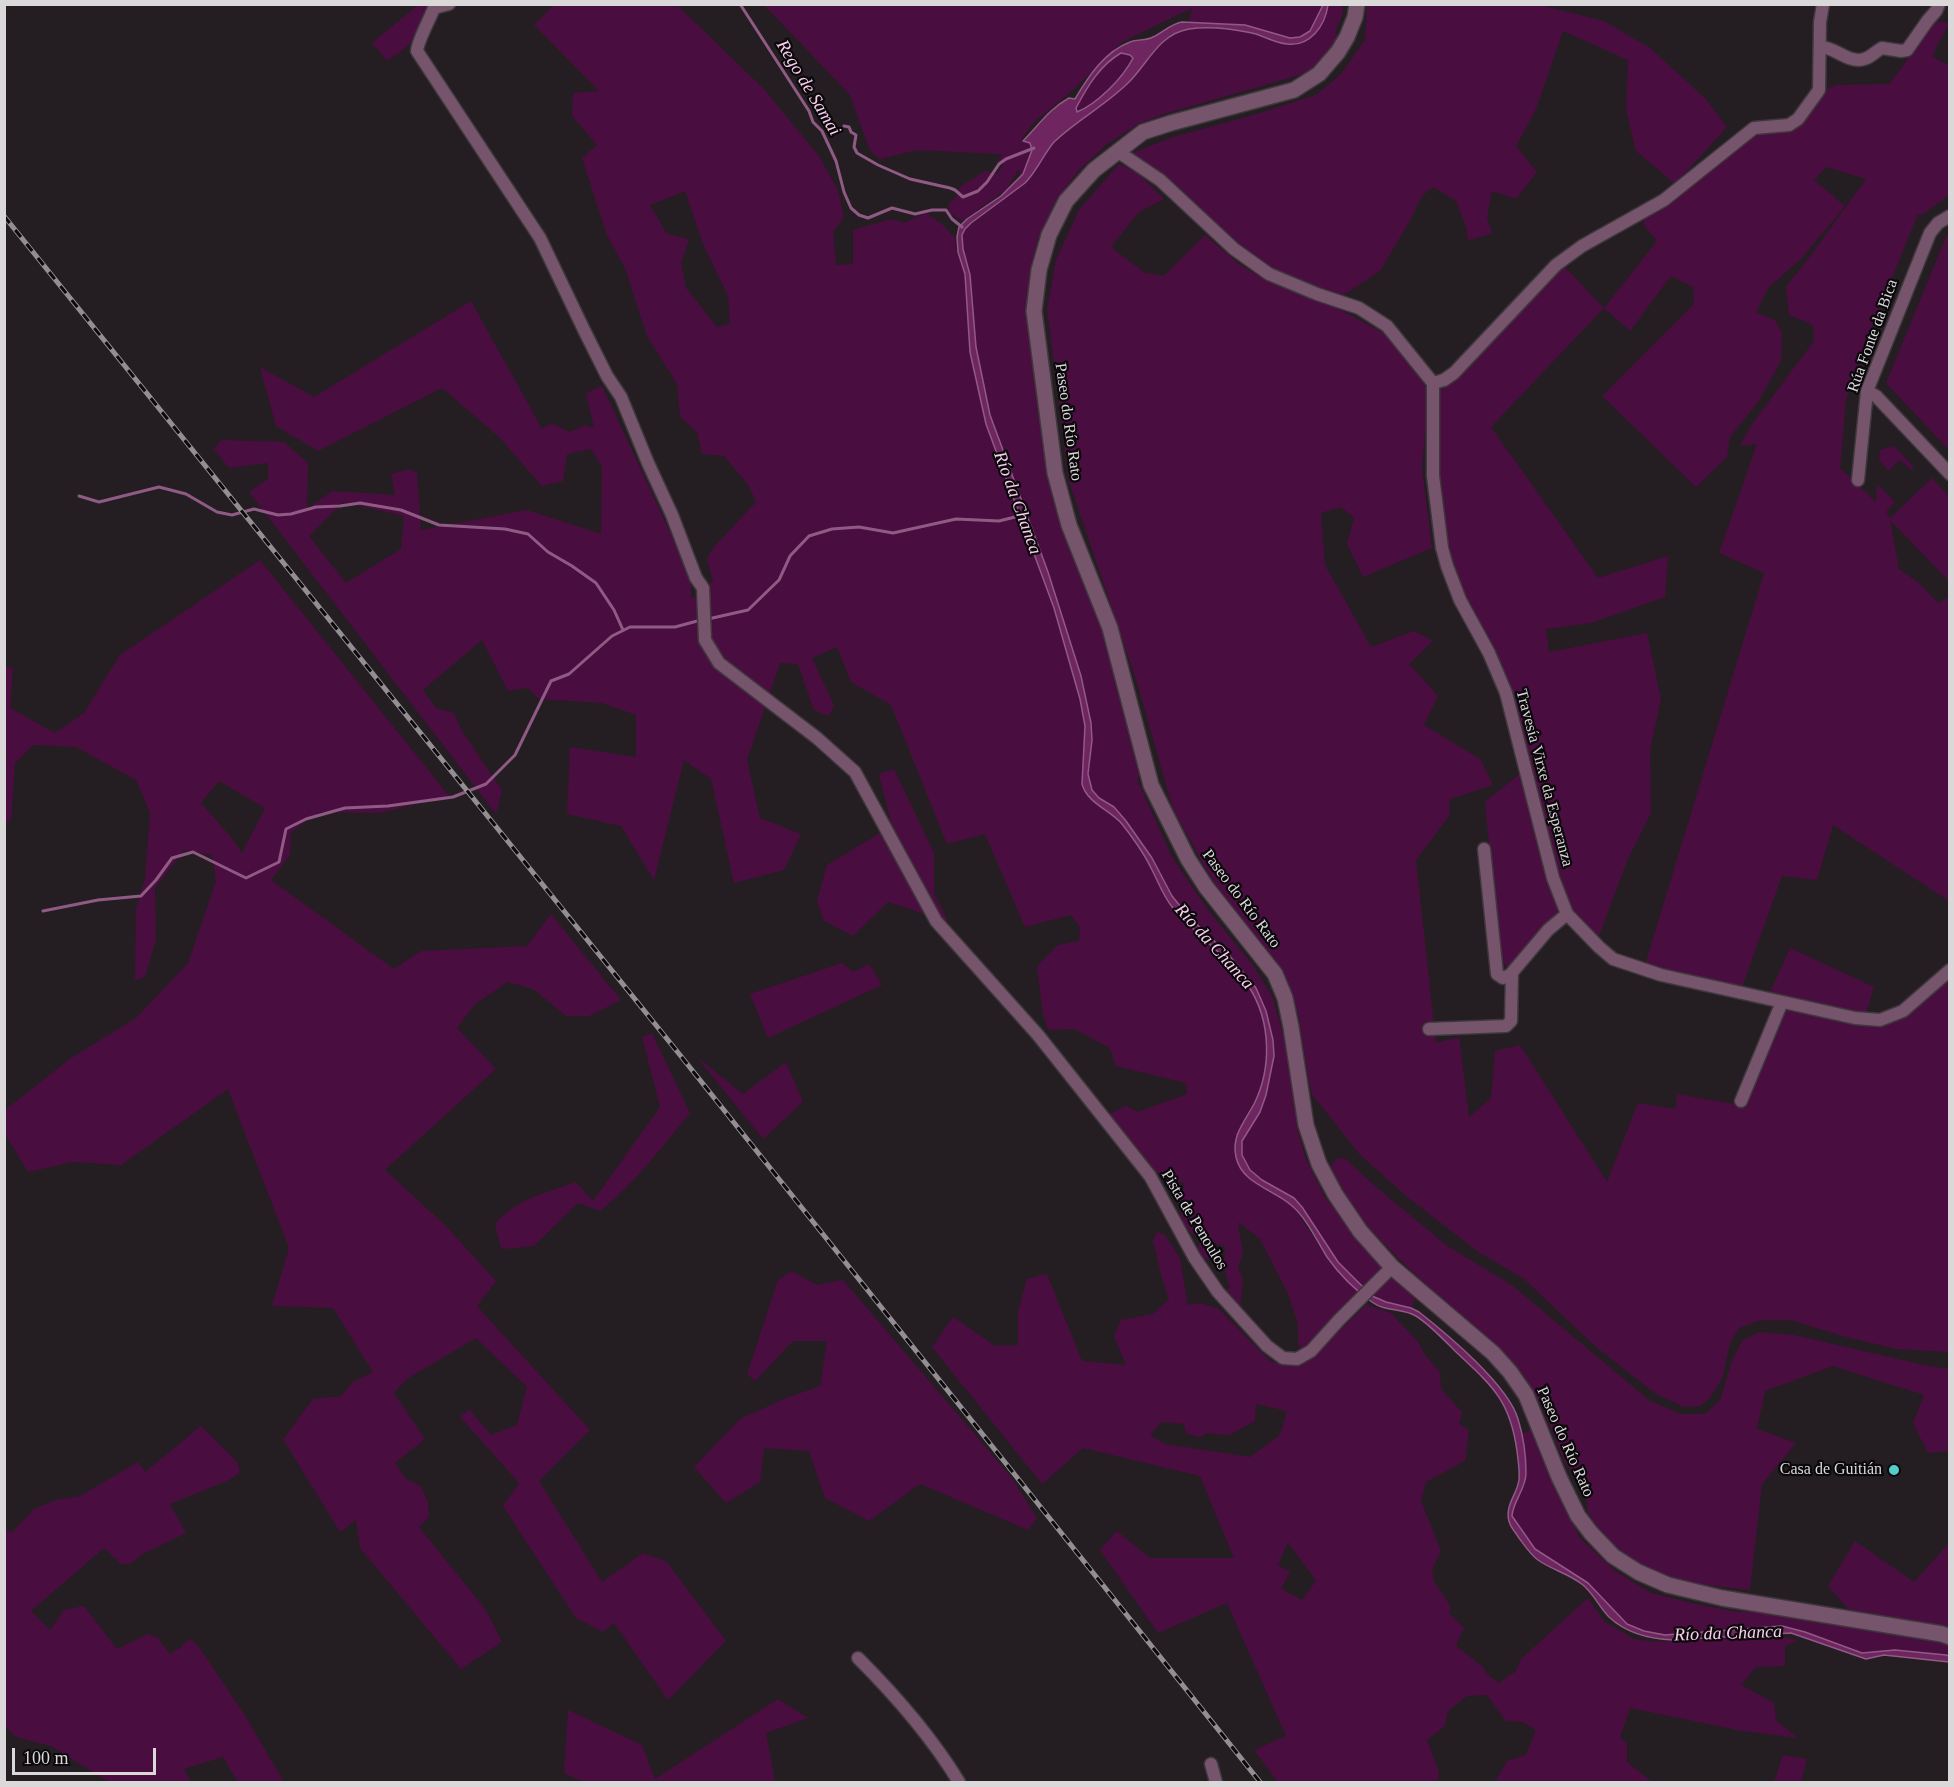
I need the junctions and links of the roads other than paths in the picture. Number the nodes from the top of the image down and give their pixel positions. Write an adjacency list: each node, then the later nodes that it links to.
1 (449, 4): 5 (street)
2 (1357, 4): 7 (street, Paseo do Río Rato)
3 (1823, 4): 6 (street)
4 (1939, 4): 6 (street)
5 (434, 6): 20 (street, Pista de Penoulos)
6 (1821, 47): 9 (street)
7 (1117, 151): 9 (street); 20 (street, Paseo do Río Rato)
8 (1950, 216): 10 (street, Rúa Fonte da Bica)
9 (1433, 383): 14 (street, Travesía Virxe da Esperanza)
10 (1866, 391): 11 (street); 12 (street, Rúa Fonte da Bica)
11 (1950, 474)
12 (1858, 480)
13 (1484, 849): 16 (street)
14 (1568, 914): 16 (street); 17 (street, Travesía Virxe da Esperanza)
15 (1950, 970): 17 (street, Travesía Virxe da Esperanza)
16 (1512, 973): 18 (street)
17 (1782, 1002): 19 (street)
18 (1429, 1029)
19 (1741, 1101)
20 (1388, 1271): 21 (street, Paseo do Río Rato)
21 (1950, 1637)
22 (858, 1658): 24 (street)
23 (1211, 1764): 25 (street)
24 (959, 1782)
25 (1216, 1782)

